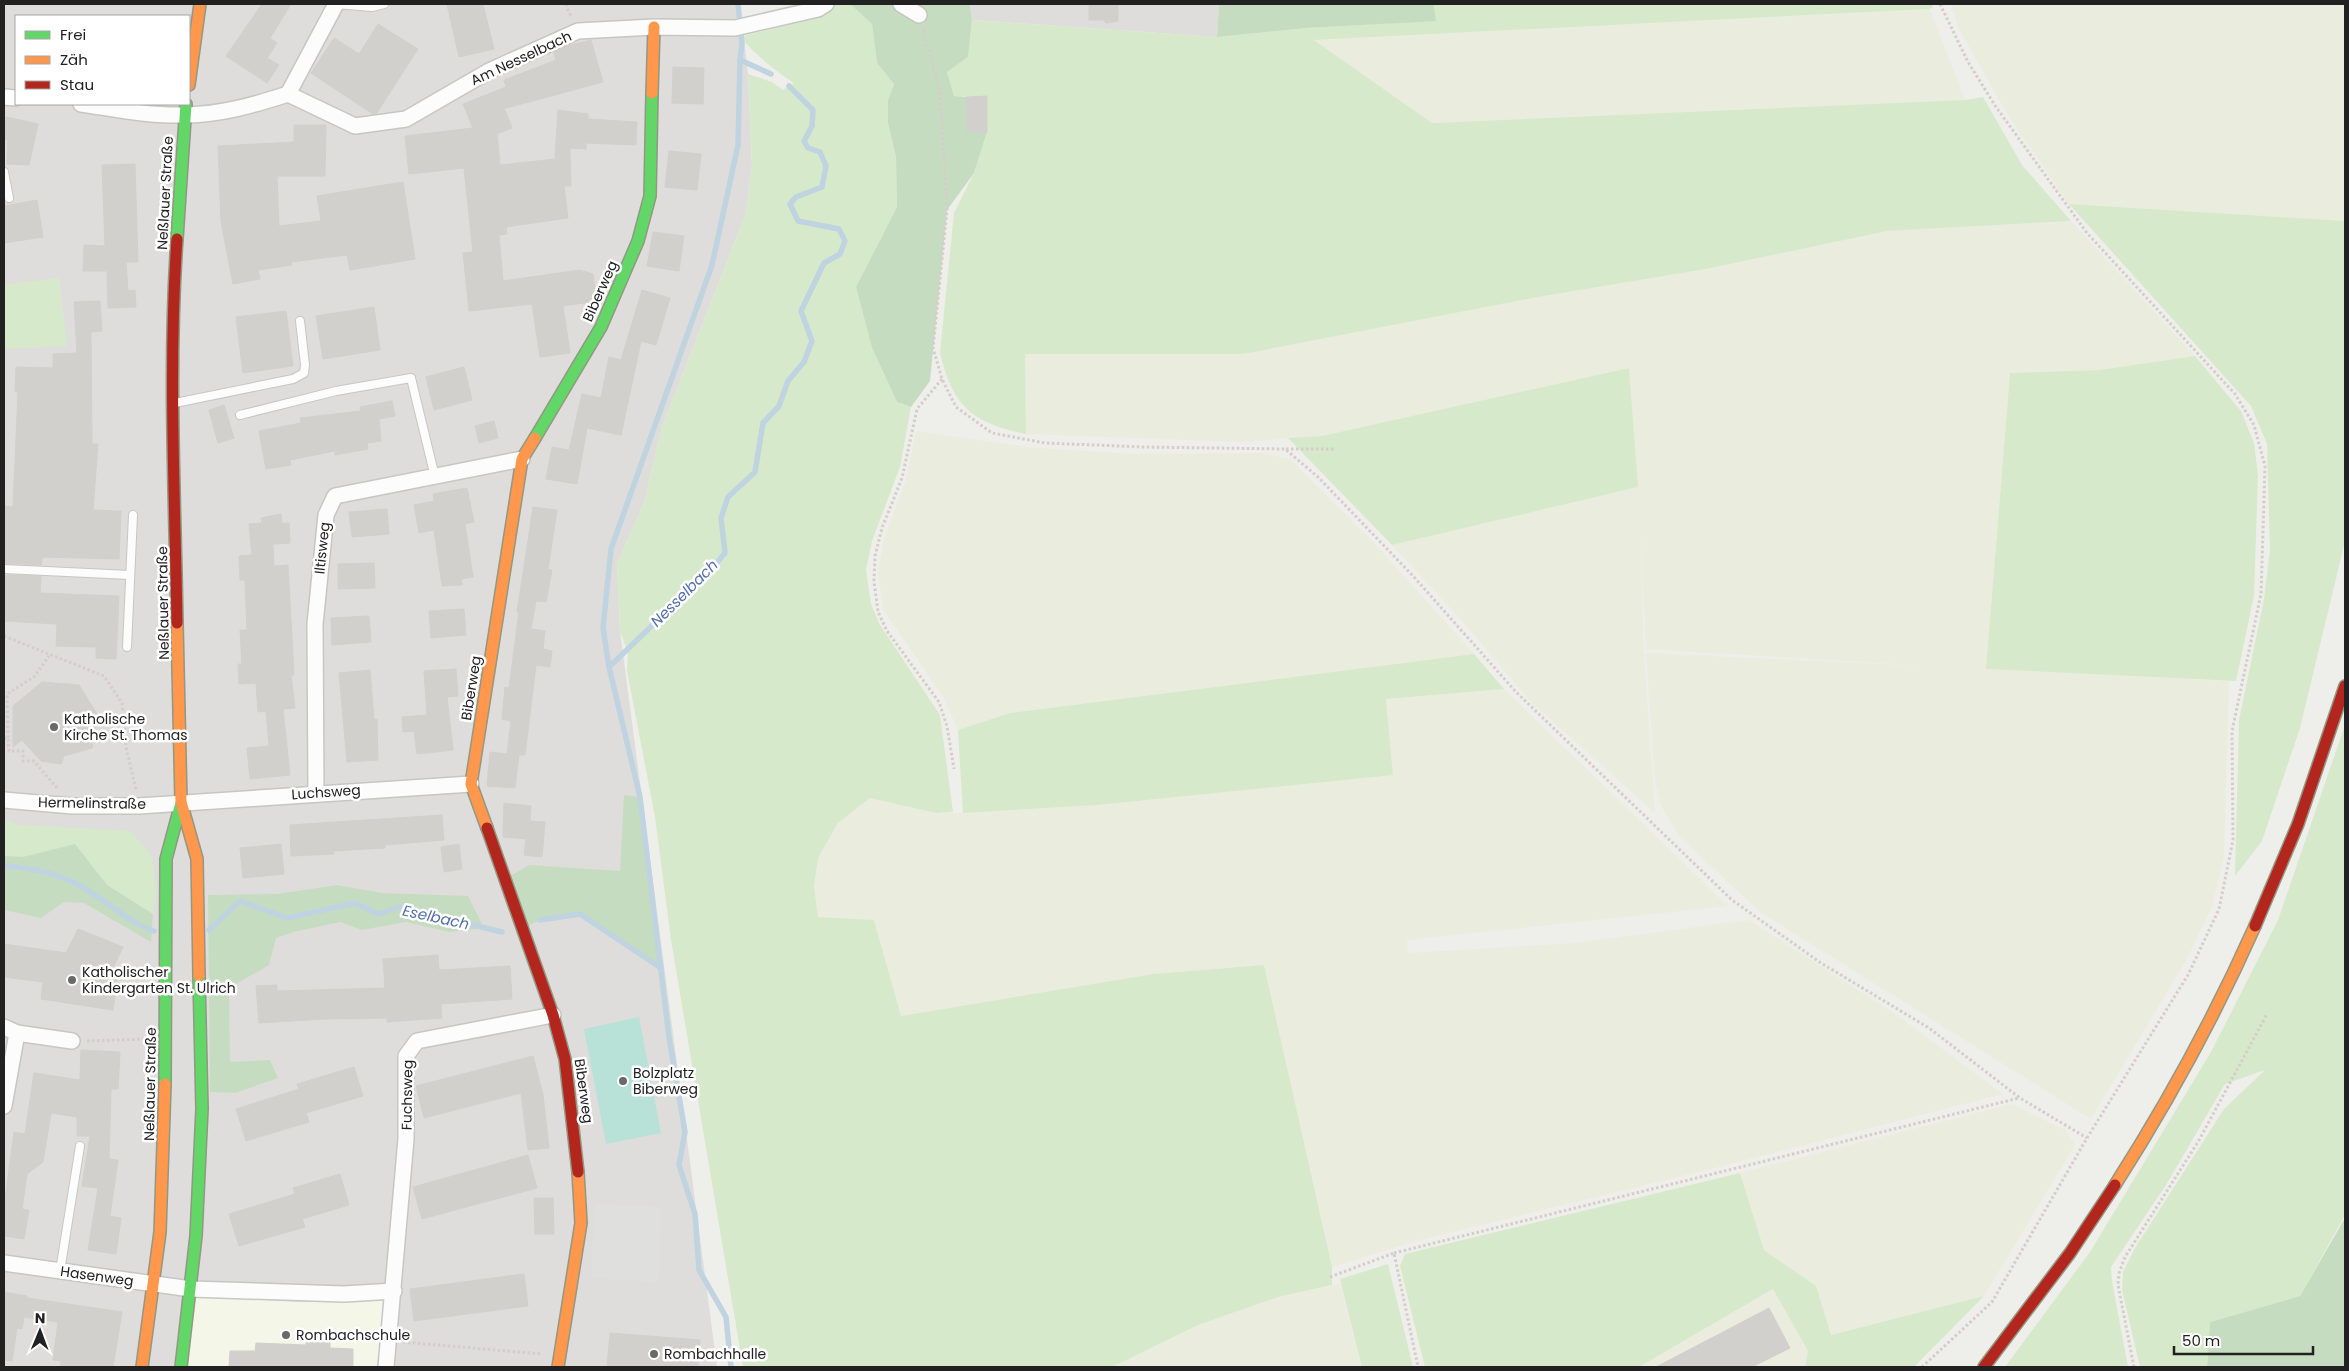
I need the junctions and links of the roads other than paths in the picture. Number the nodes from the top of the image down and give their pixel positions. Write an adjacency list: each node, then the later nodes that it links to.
1 (200, 4): 8 (main road)
2 (336, 4): 3 (lane); 9 (street)
3 (384, 4)
4 (826, 4): 7 (street, Am Nesselbach)
5 (901, 4): 6 (street)
6 (919, 15)
7 (654, 27): 9 (street, Am Nesselbach); 17 (main road, Biberweg)
8 (190, 78)
9 (288, 94): 11 (street)
10 (88, 105): 11 (street)
11 (185, 109): 15 (main road, Neßlauer Straße)
12 (4, 172): 13 (lane)
13 (9, 198)
14 (300, 320): 15 (lane)
15 (173, 403): 27 (main road, Neßlauer Straße)
16 (240, 415): 18 (lane)
17 (522, 459): 18 (street, Iltisweg); 24 (main road, Biberweg)
18 (435, 477): 25 (street, Iltisweg)
19 (133, 515): 21 (lane)
20 (4, 569): 21 (lane)
21 (130, 575): 22 (lane)
22 (127, 647)
23 (2345, 686): 42 (main road)
24 (471, 784): 25 (street, Luchsweg); 28 (main road, Biberweg)
25 (316, 792): 27 (street, Luchsweg)
26 (4, 800): 27 (street, Hermelinstraße)
27 (181, 802): 35 (main road, Neßlauer Straße); 36 (main road, Neßlauer Straße)
28 (553, 1015): 37 (street, Fuchsweg); 38 (main road, Biberweg)
29 (10, 1030): 30 (street); 31 (street)
30 (72, 1041)
31 (4, 1106)
32 (80, 1146): 34 (lane)
33 (4, 1263): 34 (street, Hasenweg)
34 (60, 1271): 35 (street, Hasenweg)
35 (152, 1284): 36 (street, Hasenweg); 39 (main road, Neßlauer Straße)
36 (191, 1288): 37 (street); 40 (main road, Neßlauer Straße)
37 (394, 1290): 41 (street, Fuchsweg)
38 (559, 1361)
39 (142, 1367)
40 (180, 1367)
41 (386, 1367)
42 (1984, 1367)

